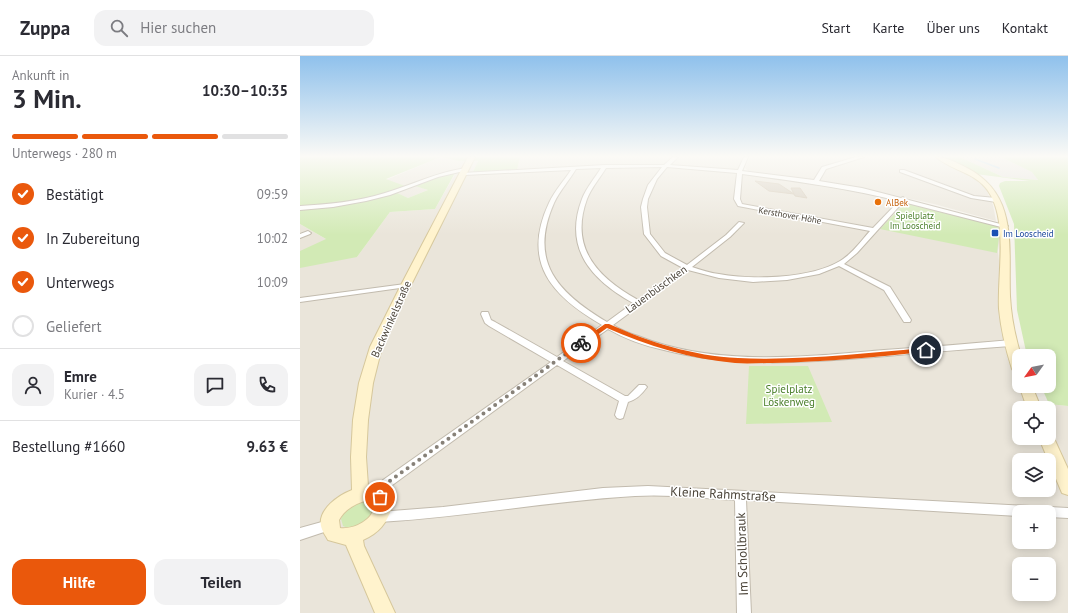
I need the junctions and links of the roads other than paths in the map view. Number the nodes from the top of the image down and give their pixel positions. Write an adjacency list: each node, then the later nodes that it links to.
1 (415, 183): 12 (street)
2 (459, 183): 20 (main road, Backwinkelstraße)
3 (564, 183): 25 (street)
4 (593, 183): 22 (street)
5 (653, 183): 19 (street)
6 (739, 183): 15 (street, Kersthover Höhe)
7 (821, 183): 10 (street)
8 (935, 183): 11 (street)
9 (985, 183): 11 (main road)
10 (904, 199): 14 (street); 15 (street)
11 (996, 200): 14 (main road)
12 (300, 208)
13 (741, 224): 19 (street, Lauenbüschken)
14 (1005, 226): 26 (main road)
15 (875, 230): 18 (street)
16 (308, 233): 17 (street)
17 (300, 236)
18 (839, 264): 19 (street); 24 (street)
19 (687, 268): 22 (street, Lauenbüschken)
20 (405, 286): 21 (street); 34 (main road, Backwinkelstraße)
21 (300, 300)
22 (638, 303): 25 (street, Lauenbüschken)
23 (486, 314): 28 (street)
24 (907, 320)
25 (607, 326): 26 (street); 28 (street, Lauenbüschken)
26 (1011, 343): 27 (main road)
27 (1013, 349)
28 (556, 361): 30 (street); 35 (street, Lauenbüschken)
29 (642, 387): 30 (street)
30 (624, 400): 31 (street)
31 (620, 415)
32 (1050, 445): 33 (main road)
33 (1068, 488)
34 (361, 494): 35 (main road); 39 (main road)
35 (378, 495): 38 (main road)
36 (740, 495): 37 (street, Kleine Rahmstraße); 38 (street, Kleine Rahmstraße); 43 (street, Im Schollbrauk)
37 (1068, 512)
38 (379, 517): 41 (main road)
39 (330, 525): 40 (street); 41 (main road)
40 (300, 534)
41 (354, 536): 42 (main road)
42 (385, 613)
43 (744, 613)

